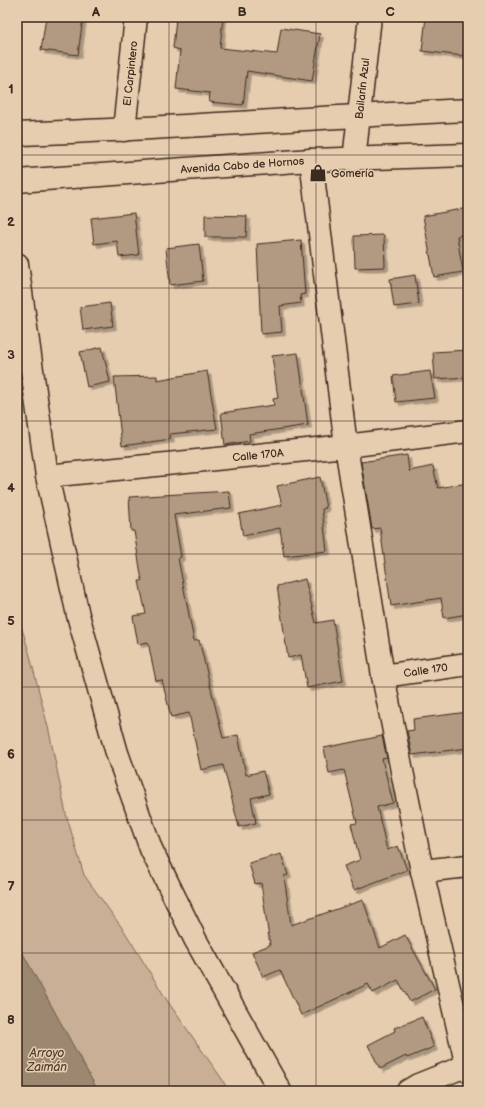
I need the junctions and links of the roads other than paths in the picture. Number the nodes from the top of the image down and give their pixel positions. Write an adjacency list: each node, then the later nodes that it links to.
1 (136, 17): 5 (street, El Carpintero)
2 (370, 17): 4 (street, Bailarín Azul)
3 (468, 110): 4 (street)
4 (359, 115): 5 (street); 9 (street, Bailarín Azul)
5 (124, 130): 6 (street)
6 (17, 134)
7 (468, 155): 9 (street, Avenida Cabo de Hornos)
8 (311, 160): 9 (street, Avenida Cabo de Hornos); 10 (street, Avenida Cabo de Hornos); 13 (street)
9 (354, 160)
10 (17, 180)
11 (17, 264): 14 (street)
12 (468, 431): 13 (street, Calle 170A)
13 (346, 446): 14 (street, Calle 170A); 16 (street)
14 (48, 476): 20 (street)
15 (468, 664): 16 (street, Calle 170)
16 (383, 676): 18 (street)
17 (468, 866): 18 (street)
18 (422, 872): 19 (street)
19 (467, 1067): 21 (street)
20 (280, 1091)
21 (408, 1091)

